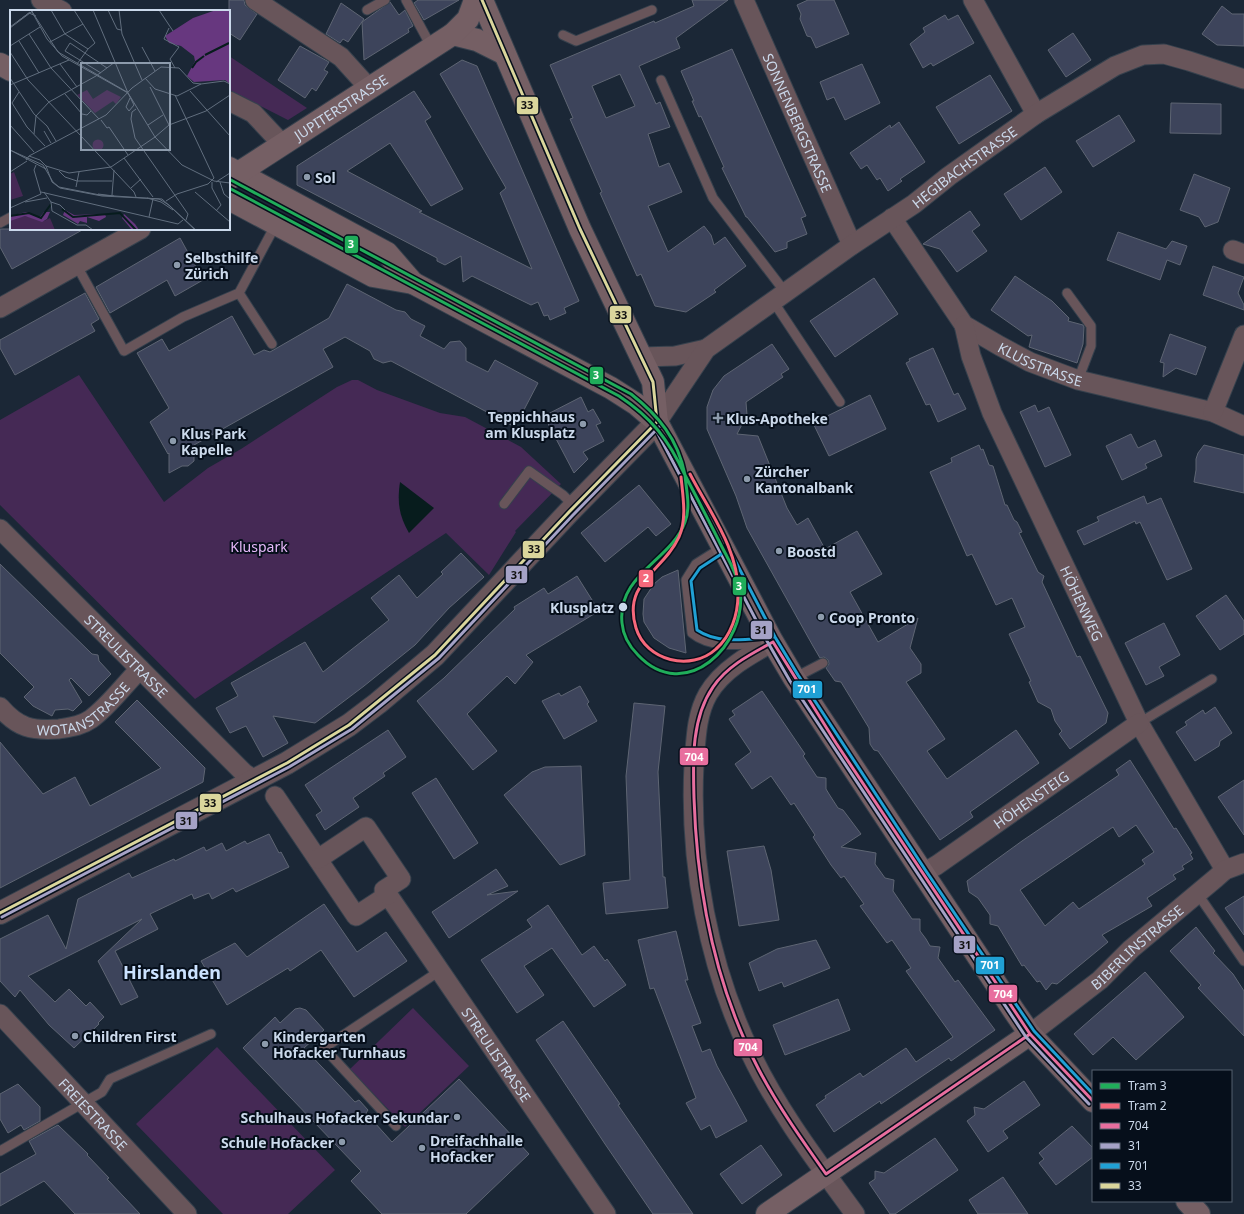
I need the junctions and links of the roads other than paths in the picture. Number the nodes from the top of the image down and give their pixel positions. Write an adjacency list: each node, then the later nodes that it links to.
1 (41, 0): 9 (street)
2 (255, 0): 20 (street)
3 (385, 0): 10 (lane)
4 (406, 0): 14 (lane)
5 (475, 0): 12 (main road, JUPITERSTRASSE)
6 (482, 0): 15 (main road)
7 (744, 0): 31 (street, SONNENBERGSTRASSE)
8 (973, 0): 22 (street)
9 (60, 10)
10 (367, 10)
11 (652, 10): 13 (lane)
12 (453, 34): 14 (main road, JUPITERSTRASSE); 15 (main road)
13 (563, 35)
14 (432, 48): 20 (main road, JUPITERSTRASSE)
15 (503, 53): 42 (main road)
16 (0, 64): 17 (main road)
17 (10, 69)
18 (1244, 79): 22 (street, HEGIBACHSTRASSE)
19 (661, 80): 36 (lane)
20 (369, 88): 23 (main road, JUPITERSTRASSE)
21 (230, 102): 23 (street)
22 (1036, 114): 27 (street, HEGIBACHSTRASSE)
23 (283, 145): 24 (main road, JUPITERSTRASSE)
24 (232, 174): 33 (main road)
25 (230, 200): 29 (main road)
26 (10, 218): 28 (lane)
27 (892, 218): 31 (street, HEGIBACHSTRASSE); 38 (street, KLUSSTRASSE)
28 (0, 223)
29 (276, 224): 33 (main road); 34 (lane)
30 (139, 230): 32 (street)
31 (852, 245): 36 (street, HEGIBACHSTRASSE)
32 (77, 266): 34 (lane); 37 (street)
33 (413, 283): 46 (main road)
34 (239, 293): 40 (lane)
35 (1067, 293): 43 (lane)
36 (779, 296): 41 (street, HEGIBACHSTRASSE); 44 (lane)
37 (0, 308)
38 (964, 325): 43 (street, KLUSSTRASSE); 58 (street, HÖHENWEG)
39 (1244, 335): 45 (street)
40 (272, 344)
41 (706, 349): 42 (street, HEGIBACHSTRASSE); 46 (street, HEGIBACHSTRASSE)
42 (642, 357): 46 (main road)
43 (1078, 380): 45 (street, KLUSSTRASSE)
44 (840, 402)
45 (1213, 412): 47 (street, KLUSSTRASSE)
46 (658, 422): 49 (street, HEGIBACHSTRASSE); 51 (main road)
47 (1244, 426)
48 (504, 504): 49 (lane)
49 (575, 507): 59 (street, HEGIBACHSTRASSE)
50 (0, 529): 54 (street, STREULISTRASSE)
51 (723, 547): 52 (main road); 52 (lane)
52 (773, 642): 55 (main road); 77 (street)
53 (822, 663): 55 (lane)
54 (140, 669): 57 (street, WOTANSTRASSE); 59 (street, STREULISTRASSE)
55 (794, 678): 64 (main road)
56 (1212, 679): 58 (lane)
57 (0, 707)
58 (1139, 723): 63 (street, HÖHENWEG); 64 (street, HÖHENSTEIG)
59 (255, 780): 67 (street, HEGIBACHSTRASSE)
60 (275, 796): 61 (street)
61 (318, 859): 66 (street); 66 (street)
62 (1244, 863): 63 (street, BIBERLINSTRASSE)
63 (1225, 870): 65 (street, BIBERLINSTRASSE)
64 (922, 874): 72 (main road)
65 (1197, 893): 68 (lane); 72 (street, BIBERLINSTRASSE)
66 (388, 895): 69 (street, STREULISTRASSE)
67 (0, 913)
68 (1244, 961)
69 (440, 970): 75 (lane); 80 (street, STREULISTRASSE)
70 (0, 1014): 74 (street, FREIESTRASSE)
71 (211, 1034): 74 (lane)
72 (1030, 1034): 73 (main road); 77 (main road)
73 (1092, 1100)
74 (84, 1103): 76 (lane); 79 (street, FREIESTRASSE)
75 (396, 1126)
76 (0, 1151)
77 (826, 1174): 81 (main road); 82 (street)
78 (1188, 1202): 83 (main road)
79 (187, 1214)
80 (606, 1214)
81 (767, 1214)
82 (855, 1214)
83 (1199, 1214)

